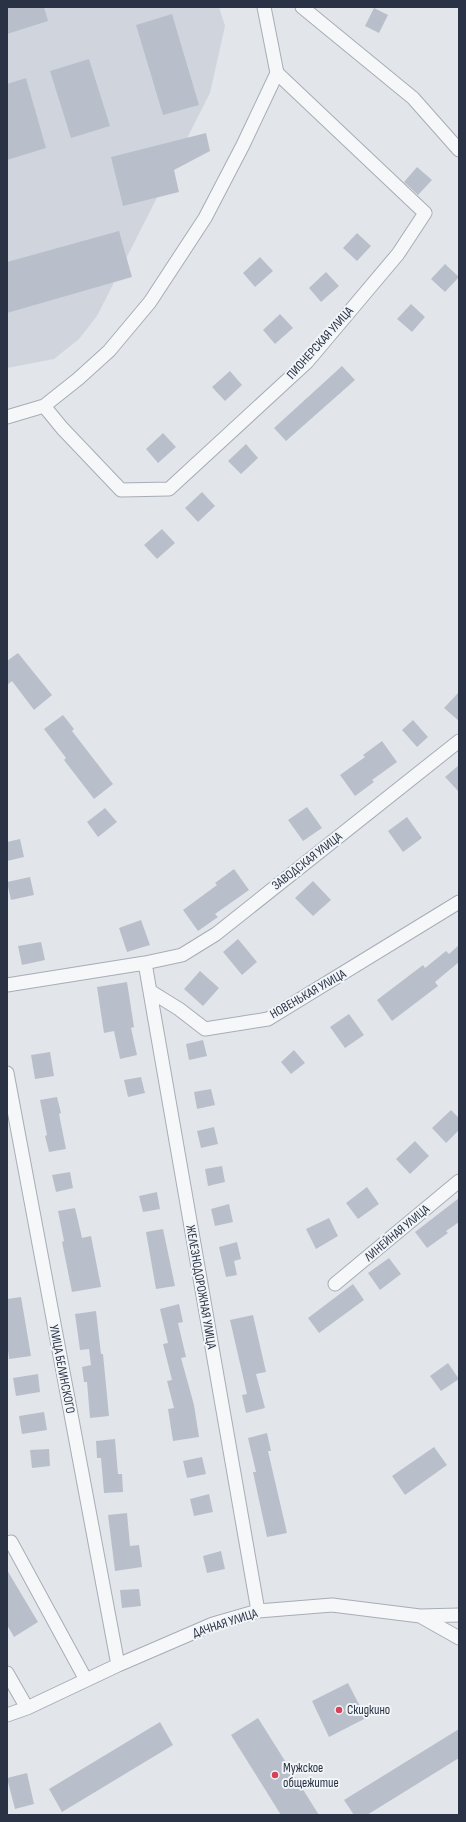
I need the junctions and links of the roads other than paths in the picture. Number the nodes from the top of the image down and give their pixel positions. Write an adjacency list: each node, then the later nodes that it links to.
1 (264, 7): 3 (street)
2 (302, 7): 4 (street)
3 (277, 73): 5 (street); 5 (street, ПИОНЕРСКАЯ УЛИЦА)
4 (459, 150)
5 (44, 406): 6 (street)
6 (7, 417)
7 (459, 741): 9 (street, ЗАВОДСКАЯ УЛИЦА)
8 (459, 902): 11 (street, НОВЕНЬКАЯ УЛИЦА)
9 (145, 963): 10 (street, ЗАВОДСКАЯ УЛИЦА); 11 (street, ЖЕЛЕЗНОДОРОЖНАЯ УЛИЦА)
10 (7, 985)
11 (150, 991): 16 (street, ЖЕЛЕЗНОДОРОЖНАЯ УЛИЦА)
12 (7, 1073): 20 (street, УЛИЦА БЕЛИНСКОГО)
13 (459, 1181): 14 (street, ЛИНЕЙНАЯ УЛИЦА)
14 (335, 1284)
15 (10, 1542): 22 (street)
16 (258, 1611): 18 (street, ДАЧНАЯ УЛИЦА); 20 (street, ДАЧНАЯ УЛИЦА)
17 (459, 1615): 18 (street, ДАЧНАЯ УЛИЦА)
18 (420, 1616): 19 (street)
19 (459, 1638)
20 (118, 1665): 22 (street, ДАЧНАЯ УЛИЦА)
21 (7, 1673): 23 (street)
22 (86, 1680): 23 (street, ДАЧНАЯ УЛИЦА)
23 (27, 1708): 24 (street, ДАЧНАЯ УЛИЦА)
24 (7, 1716)

